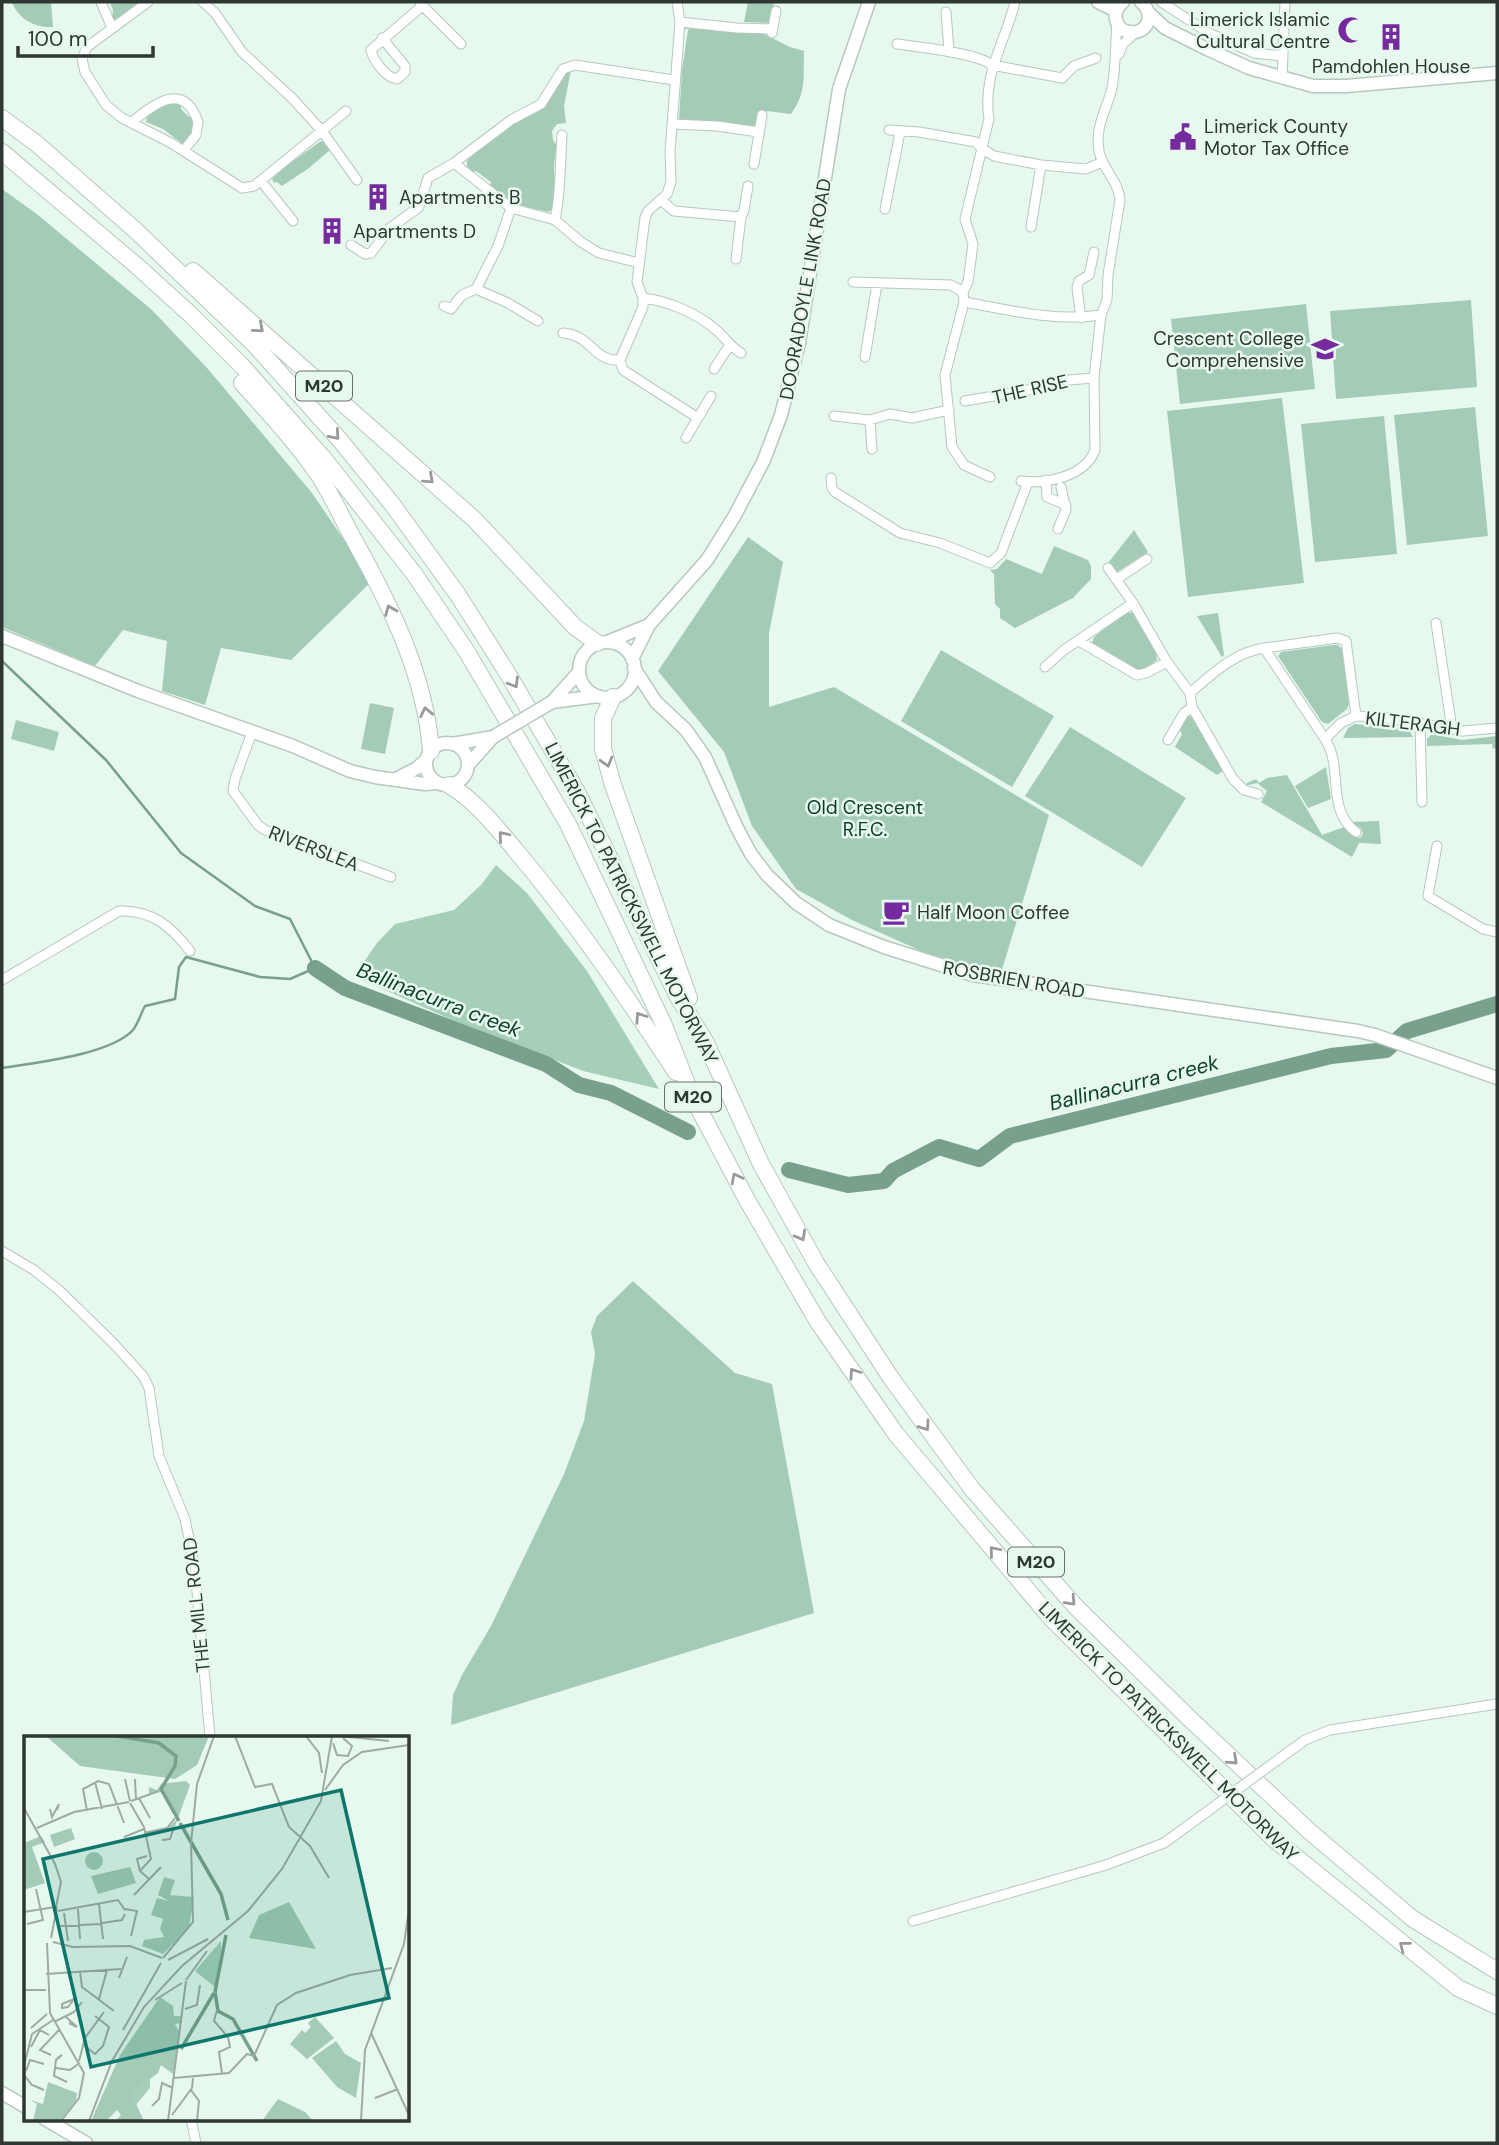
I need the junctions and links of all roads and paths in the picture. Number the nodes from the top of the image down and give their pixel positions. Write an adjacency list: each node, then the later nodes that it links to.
1 (101, 2): 17 (street)
2 (148, 2): 17 (street)
3 (677, 2): 16 (street)
4 (869, 2): 99 (main road, DOORADOYLE LINK ROAD)
5 (1016, 2): 27 (street)
6 (1098, 2): 15 (main road)
7 (1161, 2): 13 (street)
8 (1285, 2): 24 (street)
9 (211, 4): 37 (street)
10 (420, 4): 20 (street); 21 (street)
11 (1146, 6): 18 (main road); 19 (main road)
12 (776, 11): 16 (street)
13 (1172, 11): 18 (street); 24 (street)
14 (946, 12): 23 (street)
15 (1119, 12): 19 (main road); 26 (street)
16 (680, 22): 30 (street)
17 (112, 28): 34 (street)
18 (1165, 28): 19 (main road); 29 (main road)
19 (1138, 31): 26 (street)
20 (382, 38): 20 (street)
21 (461, 44)
22 (897, 44): 23 (street)
23 (949, 51): 27 (street)
24 (1283, 56): 29 (street)
25 (1096, 58): 27 (street)
26 (1117, 59): 45 (street)
27 (992, 65): 42 (street)
28 (1497, 73): 29 (main road)
29 (1282, 79)
30 (674, 80): 35 (street); 46 (street)
31 (346, 111): 37 (street)
32 (762, 115): 38 (street)
33 (2, 118): 41 (highway, LIMERICK TO PATRICKSWELL MOTORWAY / M20)
34 (131, 123): 43 (street); 43 (street)
35 (671, 124): 38 (street); 53 (street)
36 (890, 130): 39 (street)
37 (322, 131): 49 (street); 50 (street)
38 (759, 132): 47 (street)
39 (900, 132): 42 (street); 55 (street)
40 (562, 135): 57 (street)
41 (37, 144): 102 (highway, M20, one-way to 102); 134 (highway, LIMERICK TO PATRICKSWELL MOTORWAY / M20, one-way to 134)
42 (981, 148): 48 (street); 67 (street)
43 (184, 150): 50 (street)
44 (2, 152): 51 (highway, LIMERICK TO PATRICKSWELL MOTORWAY / M20)
45 (1102, 162): 48 (street); 70 (street)
46 (454, 163): 54 (street); 60 (street)
47 (754, 164)
48 (1041, 165): 59 (street)
49 (357, 180)
50 (261, 181): 58 (street)
51 (39, 183): 122 (highway, M20, one-way to 51); 136 (highway, LIMERICK TO PATRICKSWELL MOTORWAY / M20)
52 (748, 186): 56 (street)
53 (662, 200): 56 (street); 63 (street)
54 (511, 208): 57 (street); 66 (street)
55 (885, 209)
56 (741, 217): 62 (street)
57 (555, 220): 63 (street)
58 (293, 221)
59 (1031, 228)
60 (351, 245)
61 (1094, 252): 71 (street)
62 (736, 259)
63 (639, 263): 68 (street)
64 (853, 282): 65 (street)
65 (877, 284): 67 (street); 76 (street)
66 (476, 289): 69 (street); 72 (street)
67 (963, 297): 71 (street); 82 (street)
68 (643, 298): 74 (street); 77 (street)
69 (444, 306)
70 (1101, 315): 71 (street); 79 (street)
71 (1081, 318)
72 (538, 321)
73 (563, 333): 77 (street)
74 (729, 346): 75 (street); 78 (street)
75 (741, 353)
76 (864, 357)
77 (620, 360): 84 (street)
78 (714, 369)
79 (1094, 378): 81 (street, THE RISE); 90 (street)
80 (711, 396): 84 (street)
81 (965, 401)
82 (949, 410): 85 (street); 88 (street)
83 (834, 416): 85 (street)
84 (698, 418): 86 (street)
85 (870, 420): 87 (street)
86 (686, 438)
87 (872, 449)
88 (990, 477)
89 (831, 478): 90 (street)
90 (1046, 480): 92 (street)
91 (1061, 487): 92 (street)
92 (1066, 505): 93 (street)
93 (1058, 529)
94 (1147, 559): 96 (street)
95 (1108, 568): 96 (street)
96 (1117, 579): 97 (street)
97 (1133, 603): 101 (street); 104 (street)
98 (1436, 623): 116 (street)
99 (649, 625): 102 (main road, DOORADOYLE LINK ROAD); 105 (main road, DOORADOYLE LINK ROAD)
100 (2, 636): 117 (main road)
101 (1079, 641): 104 (street); 106 (street)
102 (602, 643): 105 (main road); 107 (main road)
103 (1264, 648): 108 (street); 113 (street); 119 (street)
104 (1167, 662): 108 (street)
105 (634, 663): 109 (main road); 111 (main road, ROSBRIEN ROAD)
106 (1045, 667)
107 (579, 672): 109 (main road); 110 (main road)
108 (1191, 693): 112 (street)
109 (612, 695): 110 (main road); 111 (main road, ROSBRIEN ROAD); 134 (highway, M20, one-way to 134)
110 (552, 702): 118 (main road, bridge)
111 (656, 702): 135 (main road, ROSBRIEN ROAD)
112 (1192, 706): 120 (street); 126 (street)
113 (1356, 716): 114 (street, KILTERAGH); 119 (street, KILTERAGH)
114 (1420, 724): 116 (street, KILTERAGH); 127 (street)
115 (1497, 728): 116 (street, KILTERAGH)
116 (1452, 729)
117 (252, 732): 124 (main road); 130 (street, RIVERSLEA)
118 (493, 737): 121 (main road); 123 (main road)
119 (1325, 738): 128 (street)
120 (1168, 740)
121 (452, 744): 122 (main road); 123 (main road)
122 (429, 755): 124 (main road); 125 (main road)
123 (468, 765): 125 (main road)
124 (396, 779): 125 (main road)
125 (444, 784): 136 (highway, M20, one-way to 125)
126 (1258, 793)
127 (1422, 802)
128 (1356, 832)
129 (1437, 846): 131 (street)
130 (391, 877)
131 (1497, 932)
132 (190, 951): 133 (street)
133 (2, 980)
134 (706, 1043): 141 (highway, LIMERICK TO PATRICKSWELL MOTORWAY / M20, one-way to 141)
135 (1497, 1078)
136 (691, 1094): 142 (highway, LIMERICK TO PATRICKSWELL MOTORWAY / M20, one-way to 136)
137 (2, 1251): 139 (street, THE MILL ROAD)
138 (1497, 1704): 140 (street, bridge)
139 (210, 1736)
140 (913, 1921)
141 (1497, 1971)
142 (1458, 1988): 143 (highway, LIMERICK TO PATRICKSWELL MOTORWAY / M20); 144 (highway)
143 (1497, 2006)
144 (1497, 2018)
145 (2, 2092): 146 (main road)
146 (24, 2106)
147 (47, 2120): 149 (main road)
148 (191, 2120): 150 (street)
149 (86, 2143)
150 (196, 2143)

